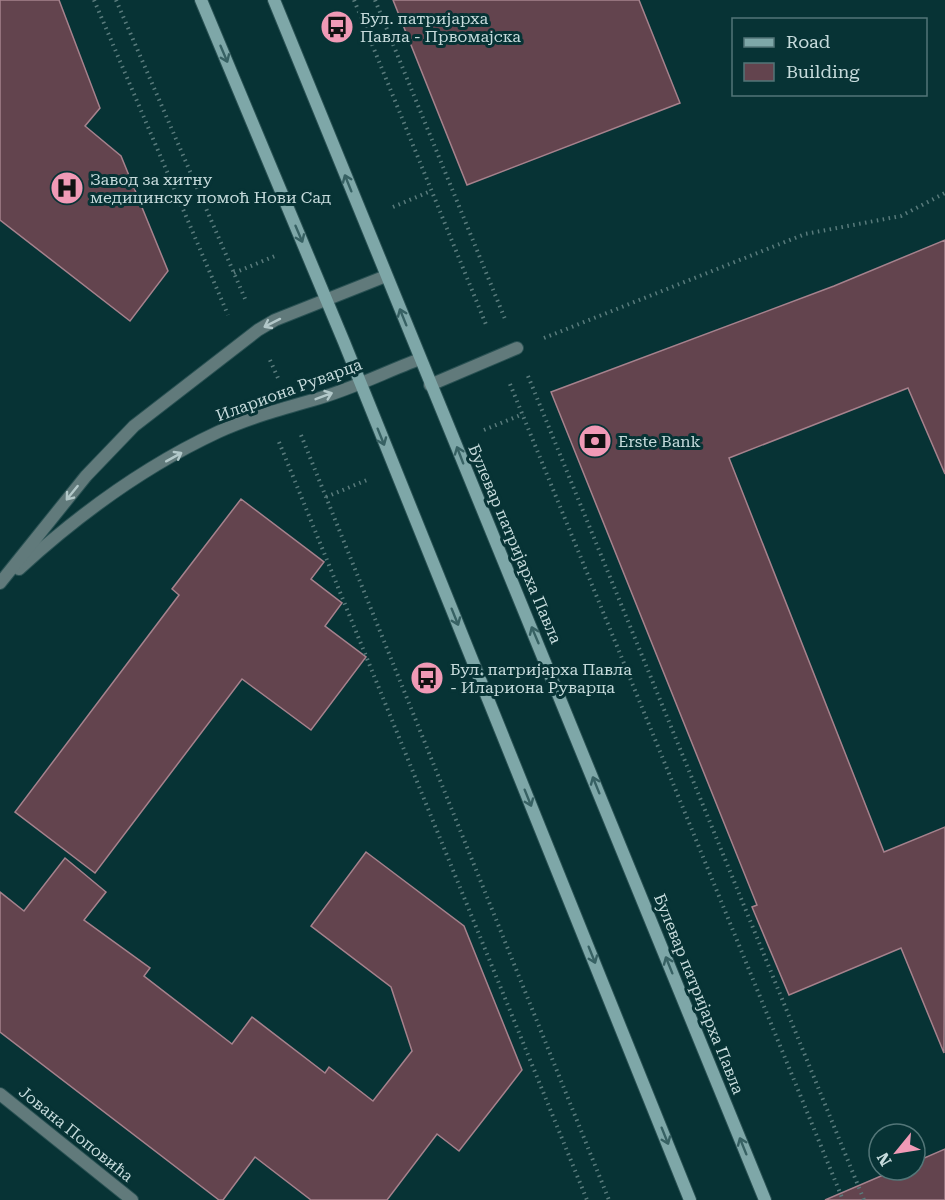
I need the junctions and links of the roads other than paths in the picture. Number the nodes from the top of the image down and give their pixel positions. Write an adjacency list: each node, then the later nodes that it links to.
1 (201, 0): 4 (main road, one-way to 4)
2 (274, 0): 3 (main road, Булевар патријарха Павла, one-way to 2)
3 (386, 276): 4 (street, Илариона Руварца); 6 (main road, Булевар патријарха Павла, one-way to 3)
4 (326, 300): 7 (main road); 9 (street, Илариона Руварца, one-way to 9)
5 (517, 348): 8 (street)
6 (420, 359): 7 (street, Илариона Руварца); 8 (main road, Булевар патријарха Павла)
7 (359, 383): 9 (street, Илариона Руварца, one-way to 7); 12 (main road, one-way to 12)
8 (430, 385): 13 (main road, Булевар патријарха Павла, one-way to 8)
9 (0, 585)
10 (0, 1094): 11 (street, Јована Поповића)
11 (132, 1200)
12 (690, 1200)
13 (765, 1200)

